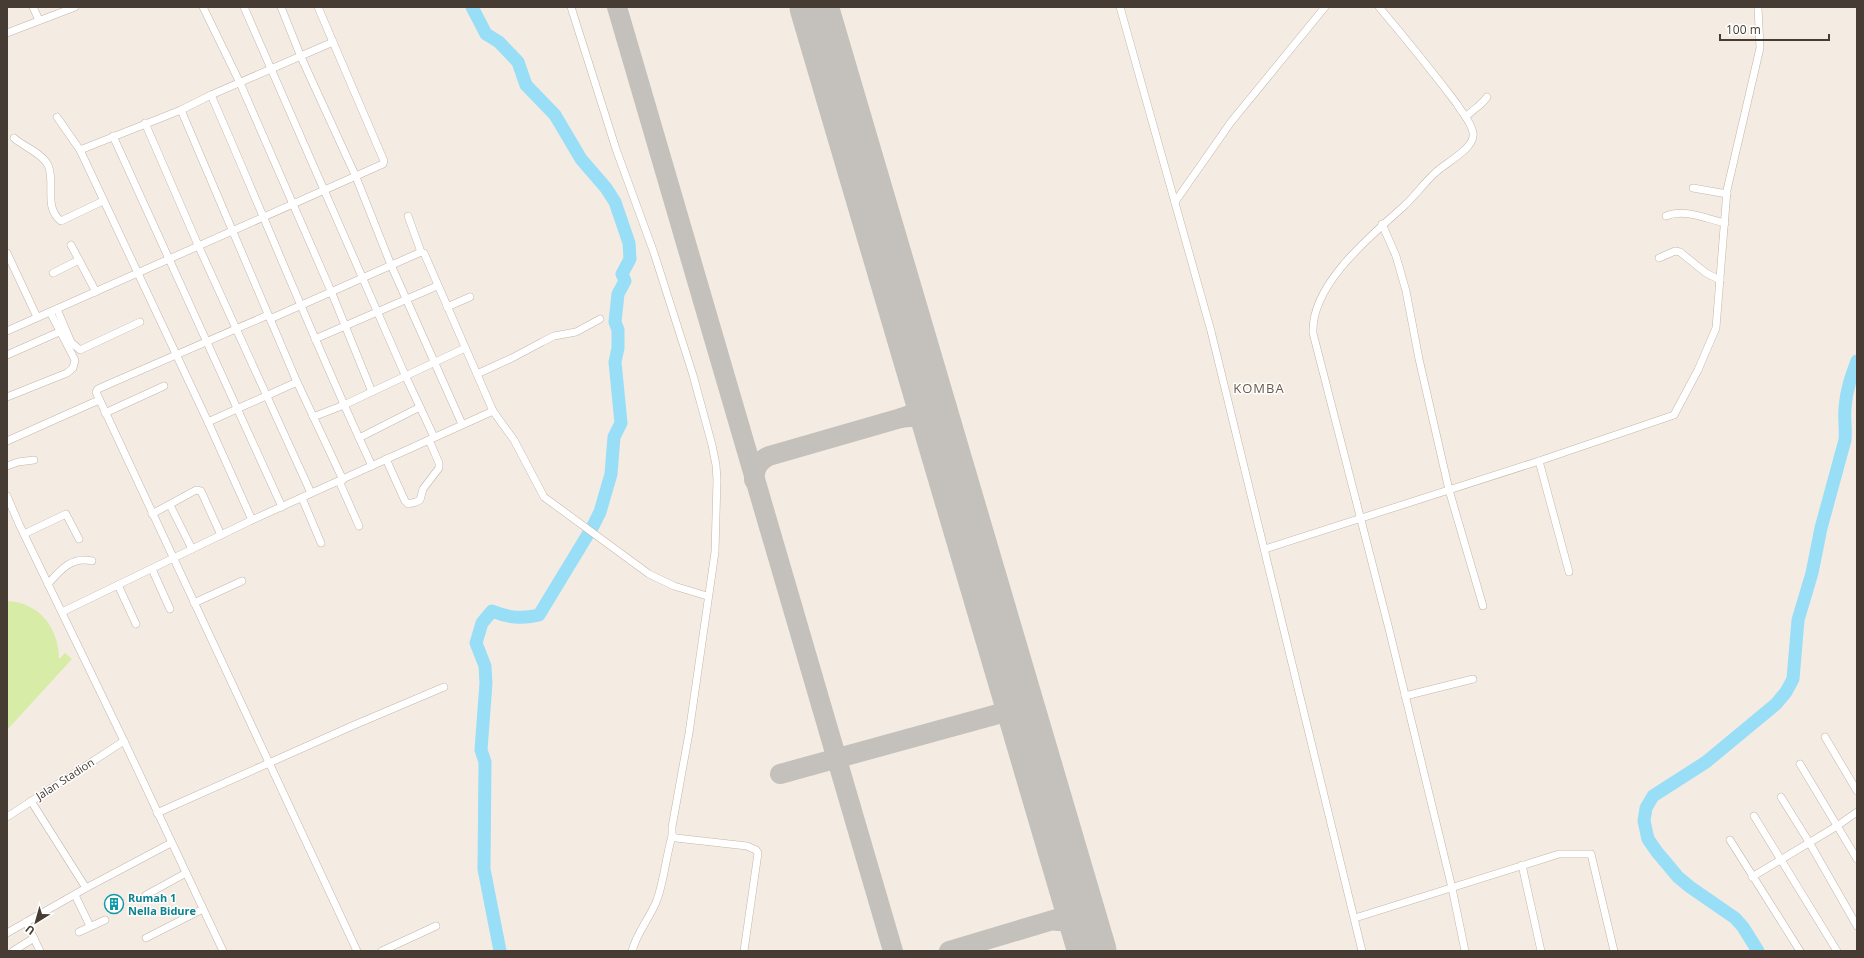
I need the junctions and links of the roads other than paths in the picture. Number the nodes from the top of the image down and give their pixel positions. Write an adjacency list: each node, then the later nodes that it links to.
1 (33, 7): 12 (street)
2 (75, 7): 12 (street)
3 (203, 7): 17 (street)
4 (244, 7): 16 (street)
5 (281, 7): 15 (street)
6 (318, 7): 14 (street)
7 (571, 7): 124 (street)
8 (1120, 7): 32 (street)
9 (1325, 7): 32 (street)
10 (1379, 7): 22 (street)
11 (1758, 7): 30 (street)
12 (39, 20): 13 (street)
13 (7, 33)
14 (334, 42): 15 (street); 27 (street)
15 (301, 57): 16 (street); 27 (street)
16 (270, 70): 17 (street); 29 (street)
17 (240, 83): 18 (street); 33 (street)
18 (211, 95): 20 (street); 34 (street)
19 (1487, 98): 22 (street)
20 (181, 110): 23 (street); 39 (street)
21 (57, 117): 26 (street)
22 (1466, 117): 38 (street)
23 (146, 123): 24 (street); 41 (street)
24 (113, 136): 26 (street); 44 (street)
25 (14, 138): 31 (street)
26 (80, 150): 31 (street)
27 (356, 177): 29 (street); 47 (street)
28 (1693, 188): 30 (street)
29 (324, 190): 33 (street); 50 (street)
30 (1727, 194): 37 (street)
31 (103, 202): 48 (street)
32 (1176, 202): 116 (street)
33 (293, 205): 34 (street); 53 (street)
34 (264, 216): 39 (street); 57 (street)
35 (408, 216): 42 (street)
36 (1666, 216): 37 (street)
37 (1725, 223): 51 (street)
38 (1382, 224): 101 (street); 108 (street)
39 (232, 231): 41 (street); 63 (street)
40 (71, 245): 46 (street)
41 (198, 245): 44 (street); 67 (street)
42 (421, 252): 47 (street); 52 (street)
43 (7, 253): 62 (street)
44 (169, 258): 48 (street); 71 (street)
45 (1659, 258): 51 (street)
46 (79, 260): 49 (street); 54 (street)
47 (391, 265): 50 (street); 56 (street)
48 (138, 272): 54 (street); 73 (street)
49 (53, 273)
50 (362, 278): 53 (street); 60 (street)
51 (1720, 280): 97 (street)
52 (437, 286): 56 (street); 58 (street)
53 (331, 291): 57 (street); 66 (street)
54 (96, 292): 59 (street)
55 (470, 297): 58 (street)
56 (406, 298): 60 (street); 75 (street)
57 (300, 304): 63 (street); 70 (street)
58 (446, 307): 72 (street)
59 (57, 309): 61 (street); 65 (street)
60 (377, 311): 66 (street); 77 (street)
61 (50, 312): 62 (street); 69 (street)
62 (37, 317): 68 (street)
63 (269, 317): 67 (street); 78 (street)
64 (600, 319): 76 (street)
65 (140, 322)
66 (345, 325): 70 (street); 80 (street)
67 (237, 329): 71 (street); 81 (street)
68 (7, 331)
69 (59, 332): 74 (street); 82 (street)
70 (315, 339): 84 (street)
71 (206, 342): 73 (street); 86 (street)
72 (465, 348): 75 (street); 76 (street)
73 (177, 354): 83 (street); 90 (street)
74 (7, 355)
75 (435, 361): 77 (street); 91 (street)
76 (477, 374): 87 (street)
77 (405, 375): 80 (street); 85 (street)
78 (297, 382): 81 (street); 89 (street)
79 (164, 386): 88 (street)
80 (372, 392): 84 (street)
81 (267, 395): 86 (street); 102 (street)
82 (7, 397)
83 (99, 400): 88 (street); 94 (street)
84 (344, 405): 89 (street); 92 (street)
85 (420, 407): 92 (street); 93 (street)
86 (237, 408): 90 (street); 106 (street)
87 (493, 411): 91 (street); 124 (street)
88 (105, 413): 107 (street)
89 (313, 417): 100 (street)
90 (208, 422): 109 (street)
91 (462, 424): 93 (street)
92 (359, 438): 99 (street)
93 (432, 438): 95 (street); 95 (street)
94 (7, 441)
95 (386, 459): 99 (street)
96 (34, 460): 98 (street)
97 (1539, 461): 101 (street); 120 (street)
98 (7, 466)
99 (372, 466): 100 (street)
100 (341, 480): 102 (street); 110 (street)
101 (1449, 490): 108 (street); 126 (street)
102 (312, 494): 104 (street)
103 (7, 496): 111 (street)
104 (302, 498): 106 (street); 114 (street)
105 (170, 504): 107 (street); 112 (street); 115 (street)
106 (282, 507): 109 (street)
107 (152, 514): 117 (street)
108 (1361, 518): 116 (street); 132 (street)
109 (252, 520): 112 (street)
110 (358, 526)
111 (24, 534): 113 (street); 122 (street)
112 (222, 535): 115 (street)
113 (79, 539)
114 (320, 543)
115 (192, 549): 117 (street)
116 (1265, 549): 159 (street)
117 (174, 559): 119 (street); 125 (street)
118 (92, 561): 122 (street)
119 (152, 569): 123 (street); 127 (street)
120 (1569, 572)
121 (242, 581): 125 (street)
122 (48, 584): 128 (street)
123 (118, 585): 128 (street); 129 (street)
124 (707, 596): 145 (street)
125 (194, 603): 135 (street)
126 (1483, 606)
127 (170, 609)
128 (62, 612): 134 (street)
129 (136, 624)
130 (1472, 679): 132 (street)
131 (444, 687): 135 (street)
132 (1405, 696): 155 (street)
133 (1825, 737): 137 (street)
134 (124, 741): 139 (street, Jalan Stadion); 140 (street)
135 (270, 763): 140 (street); 172 (street)
136 (1800, 764): 144 (street)
137 (1857, 791)
138 (1781, 796): 147 (street)
139 (31, 801): 143 (street, Jalan Stadion); 154 (street)
140 (157, 812): 148 (street)
141 (1857, 812): 144 (street)
142 (1754, 816): 149 (street)
143 (7, 818)
144 (1837, 826): 147 (street); 150 (street)
145 (672, 836): 174 (street); 175 (street)
146 (1730, 840): 153 (street)
147 (1809, 842): 149 (street); 164 (street)
148 (171, 843): 152 (street); 154 (street)
149 (1781, 859): 153 (street); 181 (street)
150 (1857, 860)
151 (1522, 865): 155 (street); 178 (street); 179 (street)
152 (186, 873): 157 (street); 158 (street)
153 (1752, 877): 180 (street)
154 (86, 888): 156 (street)
155 (1452, 888): 159 (street); 177 (street)
156 (75, 894): 161 (street); 162 (street)
157 (146, 895)
158 (203, 909): 168 (street); 171 (street)
159 (1355, 918): 176 (street)
160 (105, 920): 162 (street)
161 (26, 922): 166 (street); 167 (street)
162 (90, 926): 165 (street)
163 (436, 926): 173 (street)
164 (1857, 926)
165 (79, 932)
166 (7, 933)
167 (34, 938): 169 (street); 170 (street)
168 (146, 938)
169 (13, 951)
170 (40, 951)
171 (223, 951)
172 (357, 951)
173 (382, 951)
174 (632, 951)
175 (744, 951)
176 (1362, 951)
177 (1465, 951)
178 (1541, 951)
179 (1614, 951)
180 (1800, 951)
181 (1837, 951)

